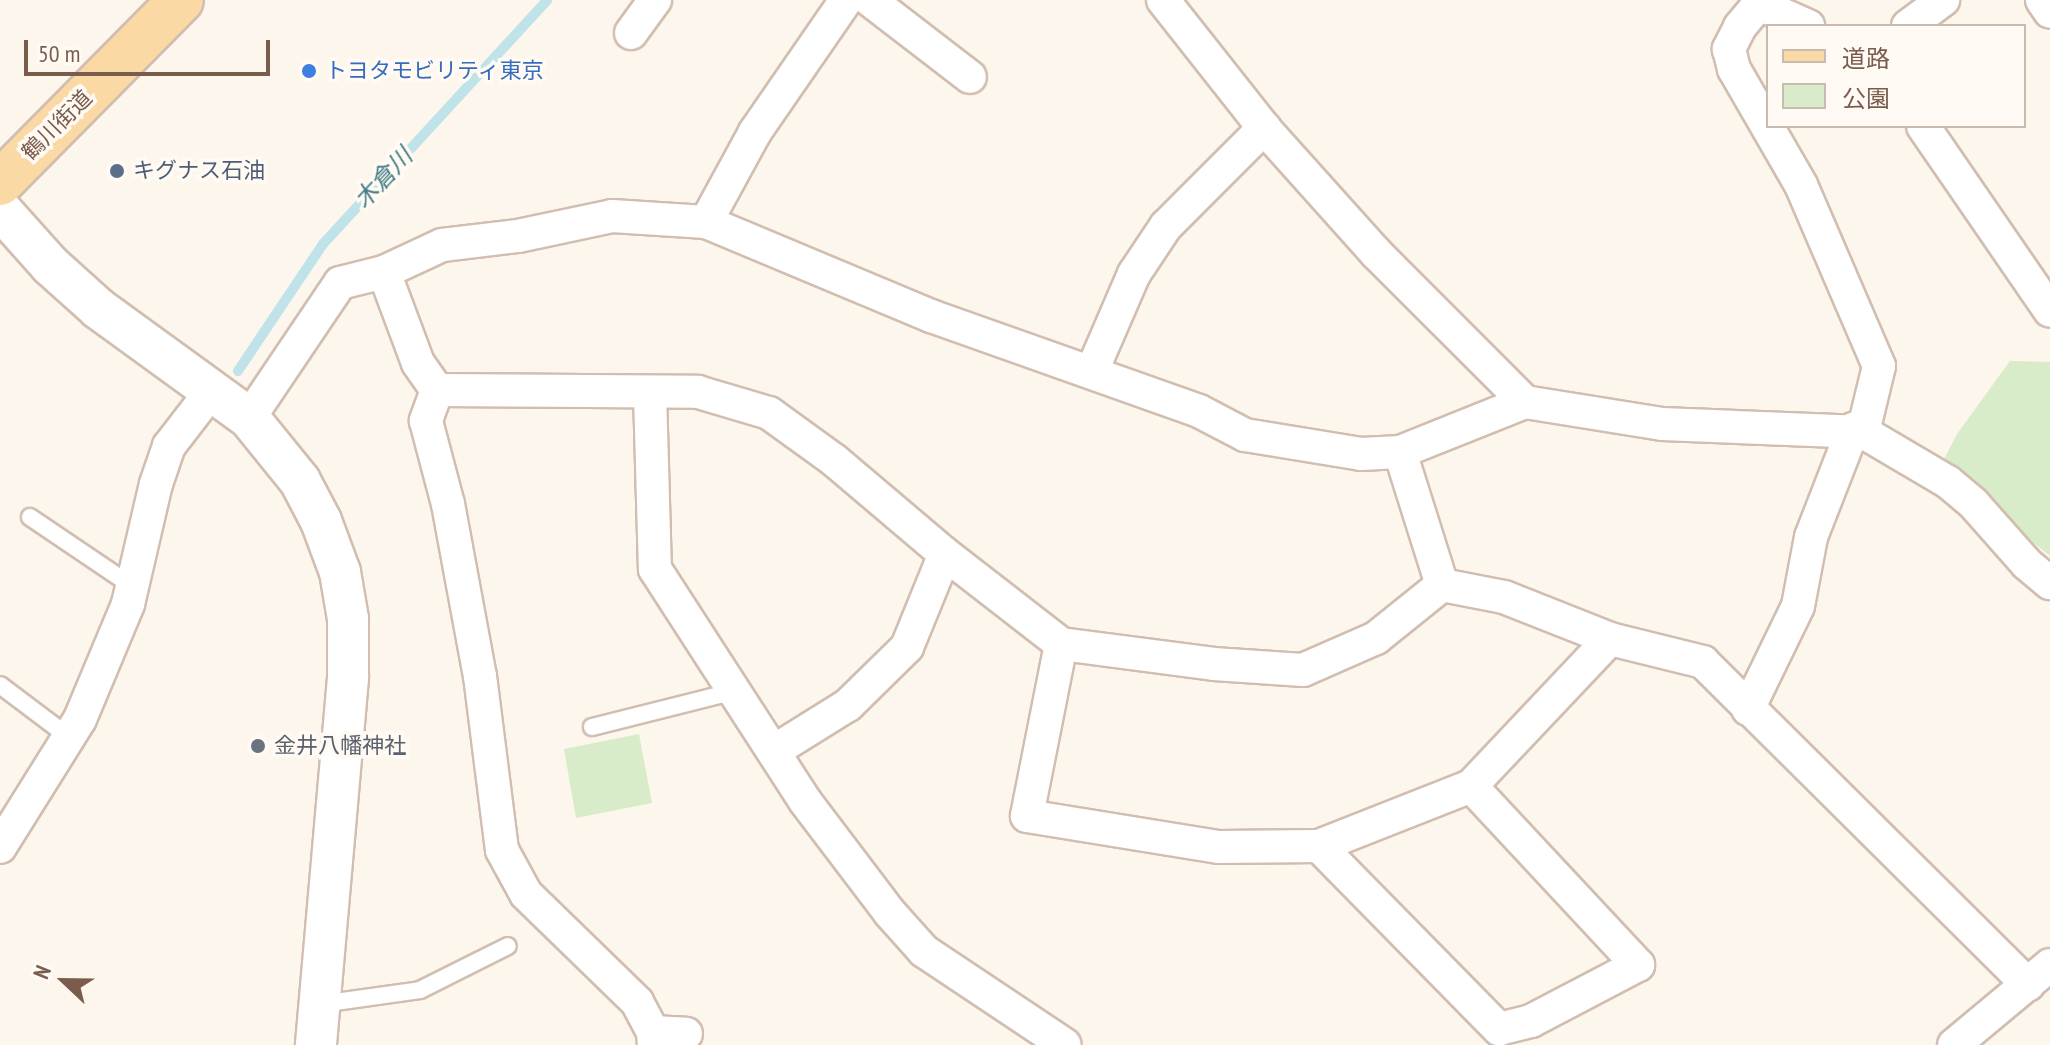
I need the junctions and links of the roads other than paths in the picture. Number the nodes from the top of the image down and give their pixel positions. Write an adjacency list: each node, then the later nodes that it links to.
1 (181, 0): 18 (main road, 鶴川街道)
2 (655, 0): 12 (street)
3 (846, 0): 20 (street)
4 (870, 0): 13 (street)
5 (1163, 0): 15 (street)
6 (1943, 0): 11 (street)
7 (2042, 0): 9 (street)
8 (1759, 2): 10 (street); 14 (street)
9 (2050, 12)
10 (1804, 24)
11 (1911, 24)
12 (631, 33)
13 (970, 77)
14 (1766, 124)
15 (1264, 128): 23 (street); 27 (street)
16 (1768, 128): 29 (street)
17 (1924, 128): 22 (street)
18 (0, 183)
19 (0, 209): 25 (street)
20 (706, 222): 21 (street); 23 (street)
21 (384, 272): 24 (street); 28 (street)
22 (2050, 311)
23 (1092, 371): 30 (street)
24 (437, 390): 26 (street); 51 (street)
25 (210, 393): 28 (street); 35 (street)
26 (650, 393): 32 (street); 39 (street)
27 (1525, 402): 29 (street); 30 (street)
28 (249, 418): 49 (street)
29 (1858, 430): 33 (street); 40 (street)
30 (1400, 452): 34 (street)
31 (30, 517): 35 (lane)
32 (945, 554): 37 (street); 43 (street)
33 (2050, 583)
34 (1442, 585): 36 (street); 37 (street)
35 (132, 586): 42 (street)
36 (1610, 639): 40 (street); 44 (street)
37 (1061, 644): 45 (street)
38 (0, 685): 42 (lane)
39 (735, 691): 41 (lane); 43 (street)
40 (1748, 709): 48 (street)
41 (592, 727)
42 (69, 737): 46 (street)
43 (774, 751): 53 (street)
44 (1471, 786): 45 (street); 45 (street)
45 (1319, 846)
46 (0, 847)
47 (508, 946): 49 (lane)
48 (2039, 975): 54 (street)
49 (319, 1004): 52 (street)
50 (686, 1034): 51 (street)
51 (654, 1038)
52 (316, 1045)
53 (1065, 1045)
54 (1954, 1045)

